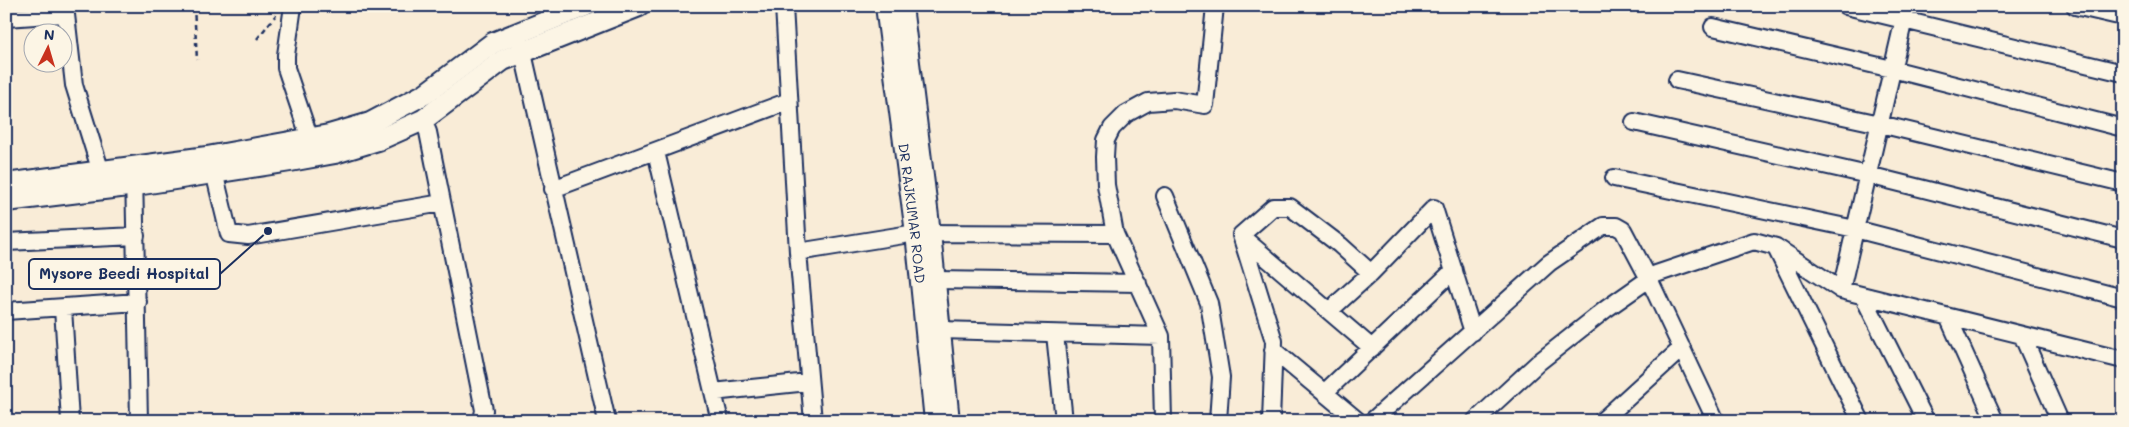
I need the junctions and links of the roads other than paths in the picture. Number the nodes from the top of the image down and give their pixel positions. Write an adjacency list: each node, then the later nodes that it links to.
1 (585, 6): 15 (main road)
2 (639, 6): 15 (main road)
3 (784, 6): 19 (street)
4 (886, 6): 38 (main road, DR RAJKUMAR ROAD)
5 (902, 6): 38 (main road, DR RAJKUMAR ROAD)
6 (1215, 6): 39 (street)
7 (1846, 6): 11 (street)
8 (2075, 6): 12 (street)
9 (64, 10): 13 (street); 26 (street)
10 (285, 10): 24 (street)
11 (1906, 14): 16 (street); 17 (street)
12 (2123, 17)
13 (6, 18)
14 (1713, 27): 16 (street)
15 (521, 43): 20 (main road); 24 (main road); 33 (street)
16 (1892, 69): 22 (street); 23 (street)
17 (2123, 73)
18 (1677, 80): 22 (street)
19 (789, 102): 25 (street); 45 (street)
20 (423, 120): 27 (main road); 36 (street)
21 (1634, 122): 28 (street)
22 (1880, 124): 28 (street); 31 (street)
23 (2123, 128)
24 (310, 139): 29 (main road)
25 (656, 152): 33 (street); 69 (street)
26 (101, 172): 29 (main road); 32 (main road)
27 (214, 172): 29 (main road); 36 (street)
28 (1868, 175): 37 (street); 42 (street)
29 (134, 176): 35 (main road); 40 (street)
30 (1614, 178): 37 (street)
31 (2123, 183)
32 (6, 184)
33 (553, 189): 75 (street)
34 (1165, 196): 82 (street)
35 (6, 201)
36 (442, 203): 74 (street)
37 (1855, 229): 51 (street); 53 (street)
38 (923, 233): 39 (street); 45 (street); 49 (main road, DR RAJKUMAR ROAD); 78 (main road, DR RAJKUMAR ROAD)
39 (1115, 234): 50 (street)
40 (136, 236): 43 (street); 54 (street)
41 (1241, 236): 47 (street); 57 (street); 66 (street)
42 (2123, 238)
43 (6, 242)
44 (1776, 247): 48 (street); 51 (street); 88 (street)
45 (798, 252): 68 (street)
46 (1454, 270): 47 (street); 60 (street); 64 (street)
47 (1371, 273): 57 (street)
48 (1649, 279): 60 (street); 65 (street); 85 (street)
49 (935, 280): 50 (street); 59 (main road, DR RAJKUMAR ROAD)
50 (1138, 283): 62 (street)
51 (1841, 290): 52 (street)
52 (1863, 296): 58 (street); 89 (street)
53 (2123, 298)
54 (138, 302): 55 (street); 73 (street)
55 (63, 308): 56 (street); 72 (street)
56 (6, 311)
57 (1329, 311): 64 (street)
58 (1949, 319): 63 (street); 90 (street)
59 (940, 330): 61 (street); 79 (main road, DR RAJKUMAR ROAD)
60 (1473, 332): 84 (street)
61 (1054, 334): 62 (street); 80 (street)
62 (1162, 336): 81 (street)
63 (2022, 336): 67 (street); 91 (street)
64 (1372, 348): 70 (street)
65 (1682, 348): 86 (street); 87 (street)
66 (1273, 350): 70 (street); 83 (street)
67 (2123, 360)
68 (808, 382): 69 (street); 77 (street)
69 (713, 392): 76 (street)
70 (1324, 393): 71 (street)
71 (1353, 419)
72 (70, 421)
73 (139, 421)
74 (482, 421)
75 (607, 421)
76 (720, 421)
77 (813, 421)
78 (935, 421)
79 (949, 421)
80 (1064, 421)
81 (1162, 421)
82 (1218, 421)
83 (1271, 421)
84 (1372, 421)
85 (1475, 421)
86 (1602, 421)
87 (1716, 421)
88 (1861, 421)
89 (1926, 421)
90 (1995, 421)
91 (2060, 421)

